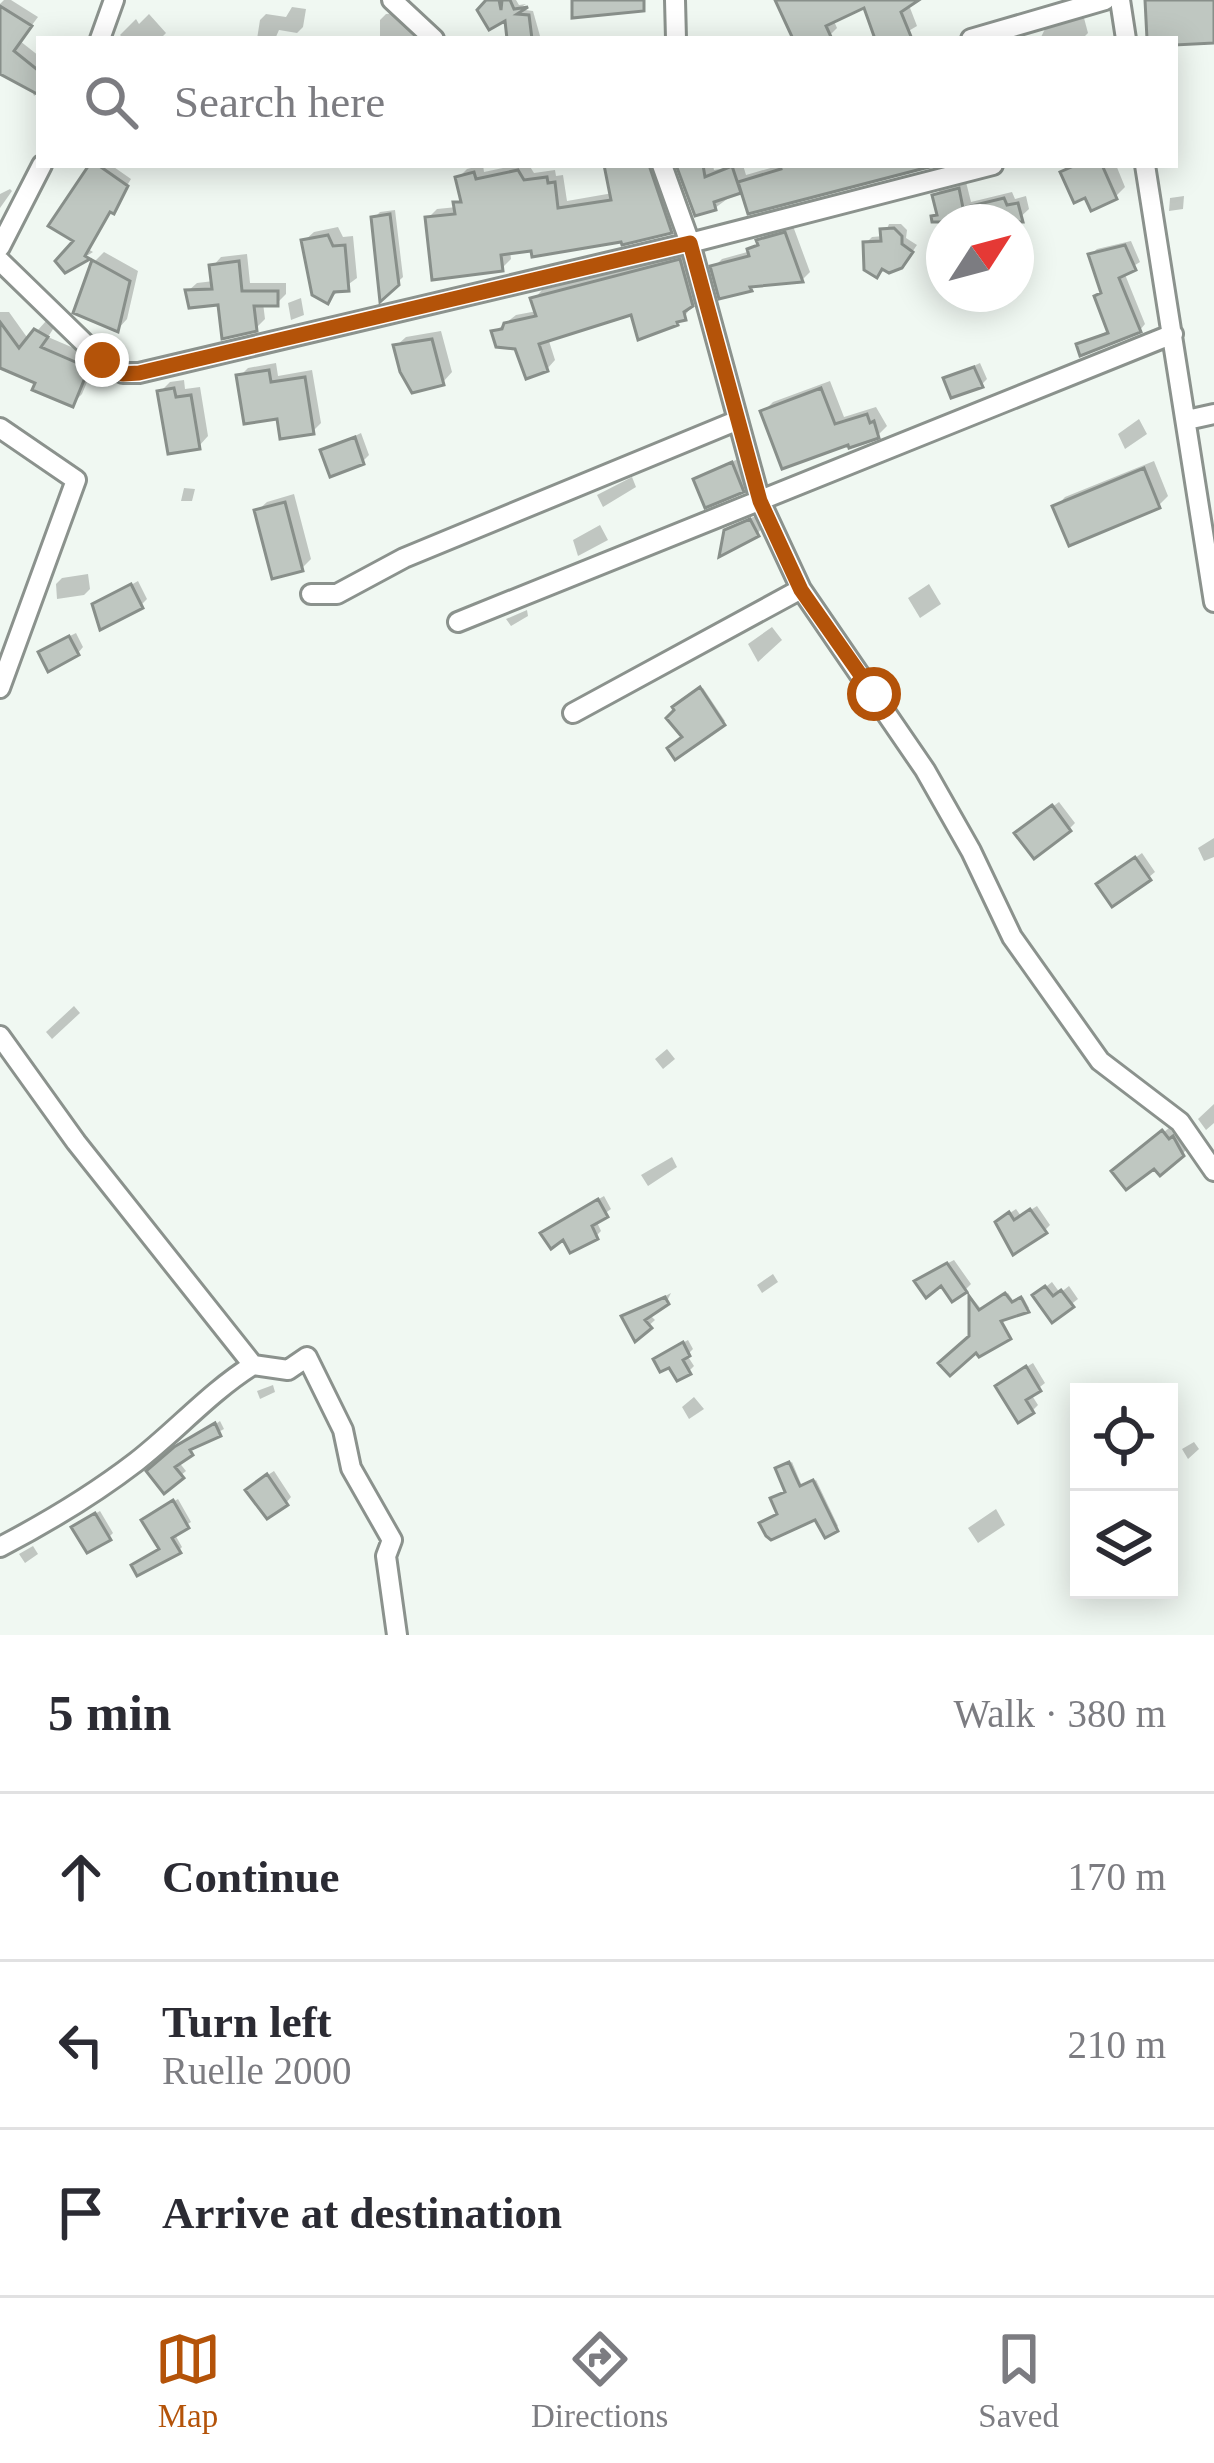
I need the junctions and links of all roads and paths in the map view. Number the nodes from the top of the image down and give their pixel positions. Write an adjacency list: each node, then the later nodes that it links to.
1 (114, 0): 6 (street)
2 (392, 0): 7 (street)
3 (675, 0): 8 (street)
4 (1105, 0): 9 (street)
5 (1120, 0): 10 (street)
6 (101, 36)
7 (431, 36)
8 (676, 36)
9 (981, 36)
10 (1126, 36)
11 (40, 168): 16 (street)
12 (663, 168): 15 (street)
13 (981, 168): 15 (street)
14 (1145, 168): 18 (street)
15 (690, 243): 17 (street); 21 (street)
16 (0, 247)
17 (0, 261)
18 (1173, 334): 20 (street); 23 (street)
19 (1214, 414): 20 (street)
20 (1187, 420): 24 (street)
21 (736, 421): 23 (street); 26 (street)
22 (0, 428): 29 (street)
23 (760, 501): 25 (street); 28 (street)
24 (1212, 580): 27 (street)
25 (801, 590): 30 (street); 32 (street)
26 (311, 594)
27 (1214, 602)
28 (458, 622)
29 (0, 688)
30 (573, 713)
31 (0, 1036): 33 (street)
32 (1214, 1171)
33 (253, 1365): 34 (street); 35 (street)
34 (0, 1547)
35 (397, 1635)

